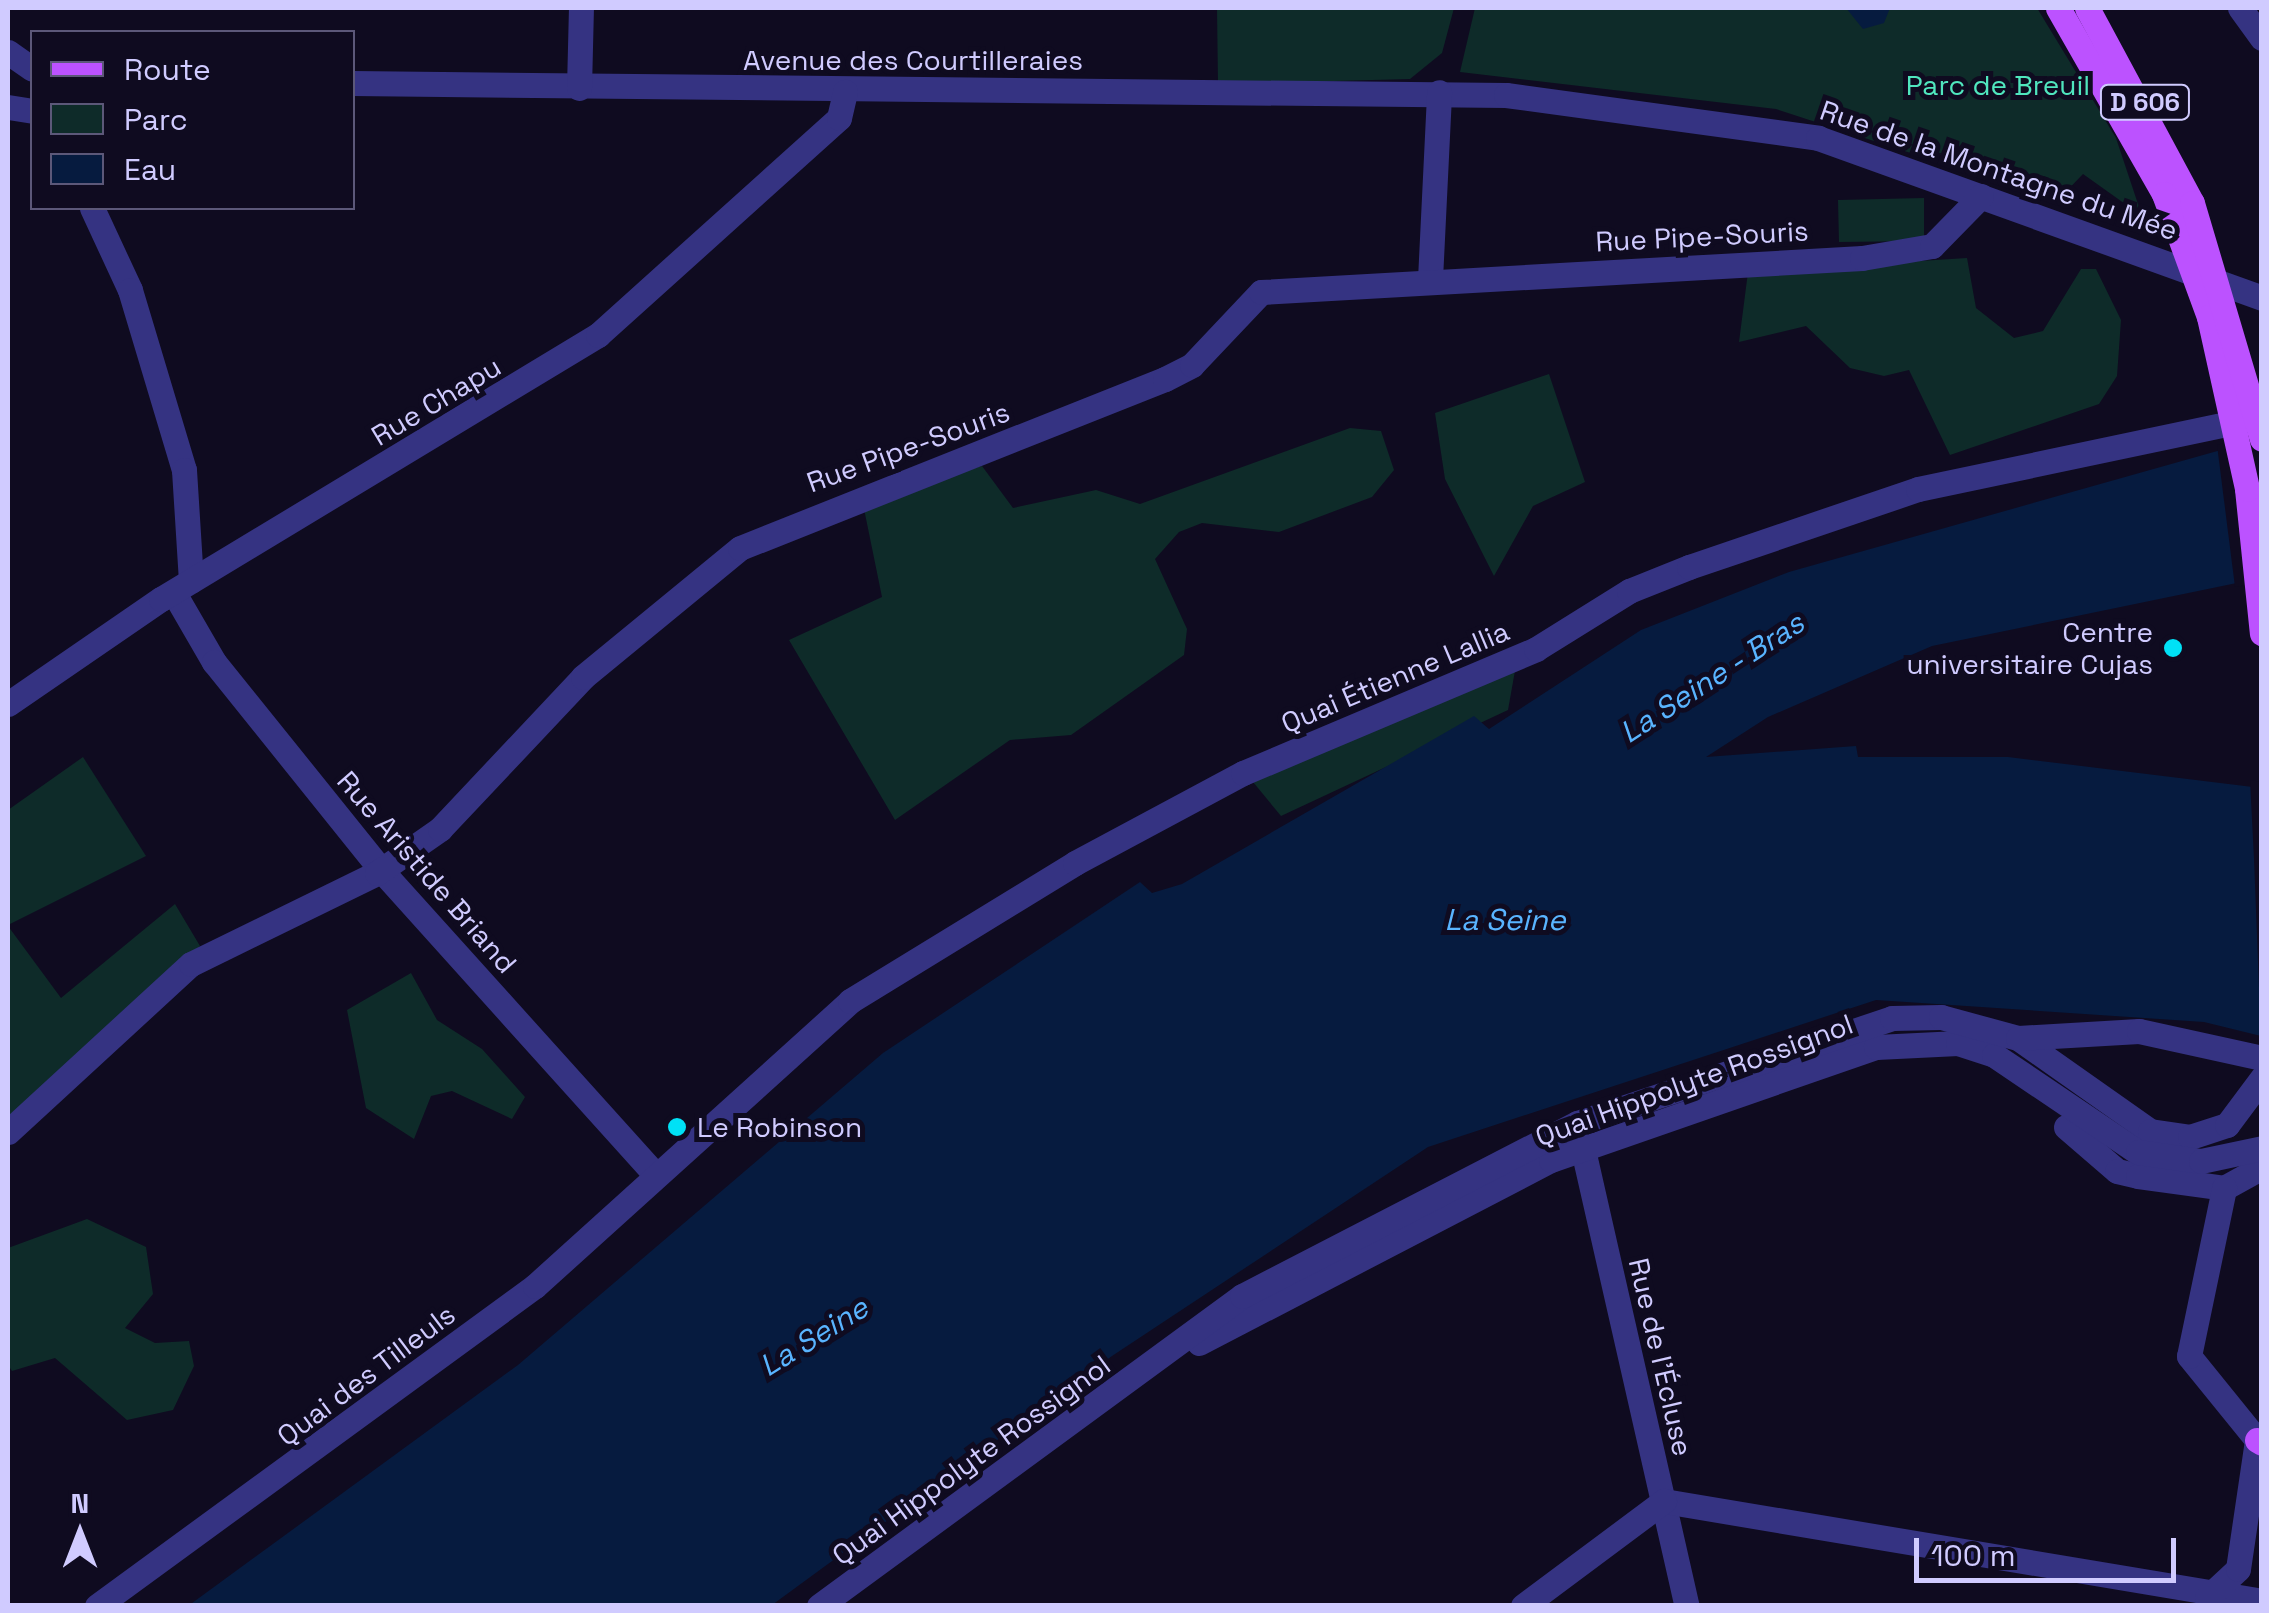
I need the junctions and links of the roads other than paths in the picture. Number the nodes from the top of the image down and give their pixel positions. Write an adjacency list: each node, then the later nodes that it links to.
1 (581, 8): 9 (street)
2 (2058, 8): 19 (main road, D 606, bridge)
3 (2087, 8): 17 (main road, D 606, bridge)
4 (2240, 8): 5 (street)
5 (2262, 38)
6 (8, 52): 7 (street)
7 (30, 68)
8 (355, 82): 9 (street, Avenue des Courtilleraies)
9 (579, 88): 10 (street, Avenue des Courtilleraies)
10 (846, 92): 11 (street, Avenue des Courtilleraies); 18 (street, Rue Chapu)
11 (1439, 92): 12 (street, Avenue des Courtilleraies); 15 (street)
12 (1473, 94): 13 (street, Rue de la Montagne du Mée)
13 (1980, 196): 15 (street, Rue Pipe-Souris); 16 (street, Rue de la Montagne du Mée)
14 (93, 210): 18 (street, Rue Aristide Briand)
15 (1430, 279): 21 (street, Rue Pipe-Souris)
16 (2262, 298)
17 (2258, 420): 31 (street, Quai Étienne Lallia)
18 (182, 587): 20 (street, Rue Chapu); 21 (street, Rue Aristide Briand)
19 (2262, 633)
20 (8, 704)
21 (382, 870): 27 (street, Rue Pipe-Souris); 31 (street, Rue Aristide Briand)
22 (2018, 1038): 24 (street, Quai Hippolyte Rossignol); 25 (street); 26 (street, Quai Hippolyte Rossignol)
23 (1913, 1041): 28 (street, Quai Hippolyte Rossignol); 29 (street, Quai Hippolyte Rossignol); 32 (street)
24 (2262, 1058)
25 (2262, 1078)
26 (1577, 1122): 28 (street, Rue de l'Écluse); 33 (street, Quai Hippolyte Rossignol)
27 (8, 1132)
28 (1583, 1148): 33 (street, Quai Hippolyte Rossignol); 35 (street, Rue de l'Écluse)
29 (2262, 1148)
30 (2262, 1167): 32 (street)
31 (655, 1174): 39 (street, Quai des Tilleuls)
32 (2224, 1188): 34 (street)
33 (1159, 1363): 40 (street, Quai Hippolyte Rossignol)
34 (2259, 1442): 36 (street)
35 (1664, 1501): 36 (street); 38 (street); 41 (street, Rue de l'Écluse)
36 (2207, 1599): 37 (street)
37 (2262, 1601)
38 (1523, 1605)
39 (97, 1606)
40 (819, 1606)
41 (1687, 1606)

